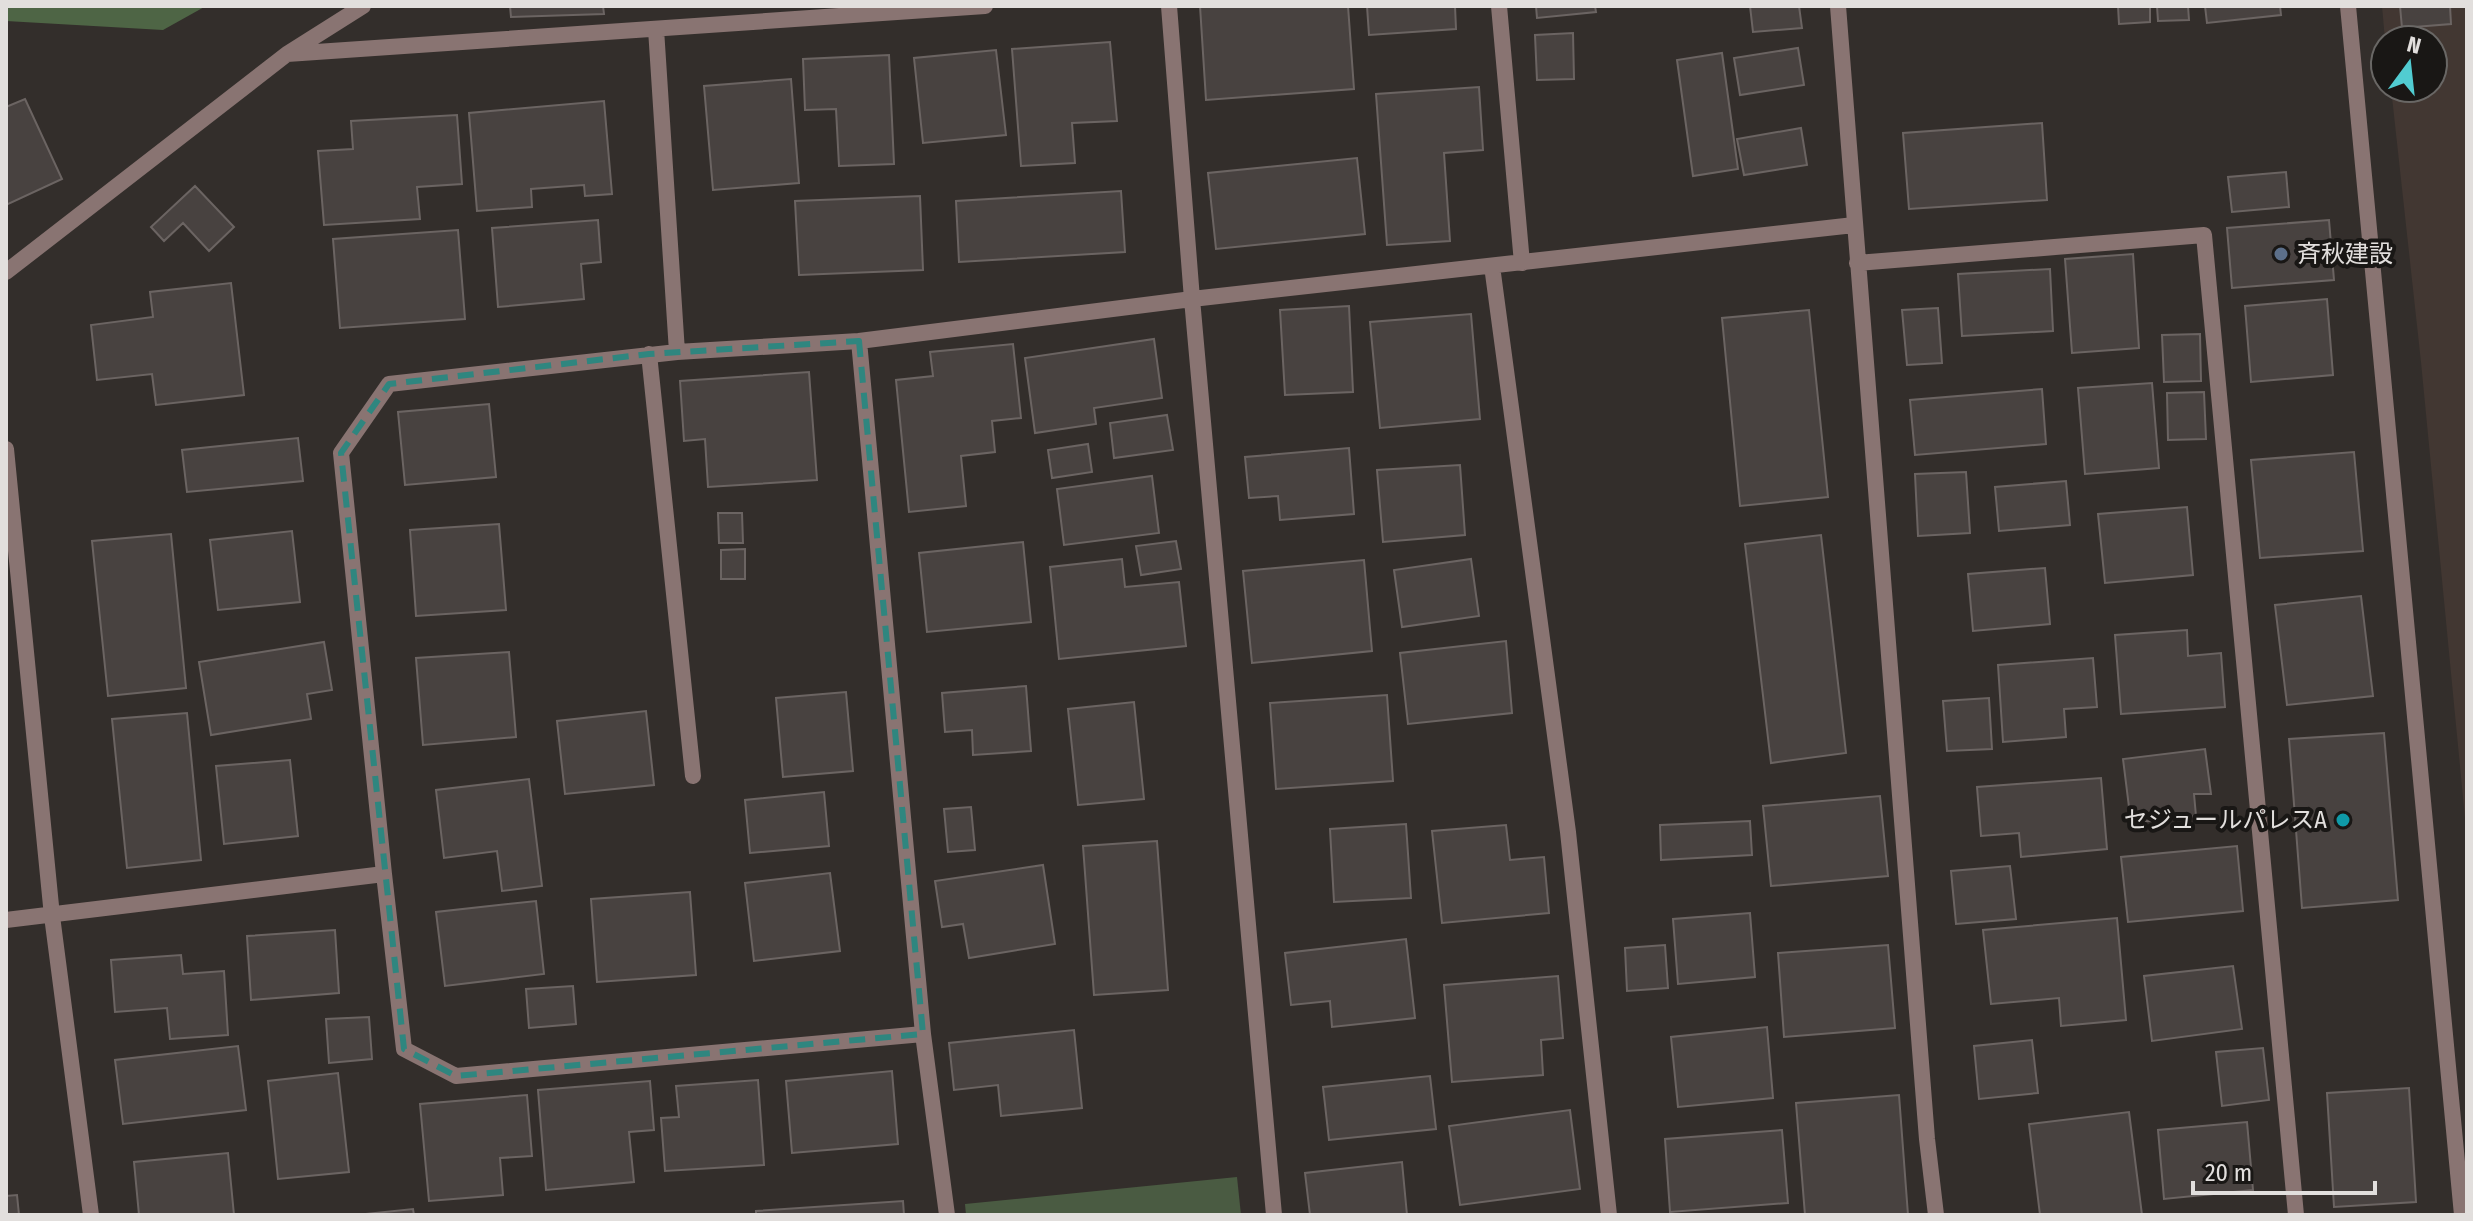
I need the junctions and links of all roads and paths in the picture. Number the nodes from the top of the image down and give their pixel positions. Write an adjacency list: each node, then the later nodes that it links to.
1 (363, 6): 8 (street)
2 (985, 6): 7 (street)
3 (1169, 6): 14 (street)
4 (1499, 6): 10 (street)
5 (1838, 6): 9 (street)
6 (2348, 6): 30 (street)
7 (656, 29): 8 (street); 16 (street)
8 (287, 54): 13 (street)
9 (1854, 225): 10 (street); 11 (street)
10 (1522, 263): 12 (street)
11 (1857, 263): 28 (street); 29 (street)
12 (1492, 266): 14 (street); 27 (street)
13 (6, 272)
14 (1192, 299): 15 (street); 26 (street)
15 (859, 341): 16 (street); 23 (street)
16 (677, 352): 17 (street)
17 (649, 354): 19 (street); 20 (street)
18 (6, 449): 21 (street)
19 (693, 776)
20 (384, 874): 21 (street); 23 (street)
21 (52, 916): 22 (street); 24 (street)
22 (6, 920)
23 (923, 1034): 25 (street)
24 (91, 1215)
25 (947, 1215)
26 (1274, 1215)
27 (1609, 1215)
28 (1936, 1215)
29 (2296, 1215)
30 (2462, 1215)

